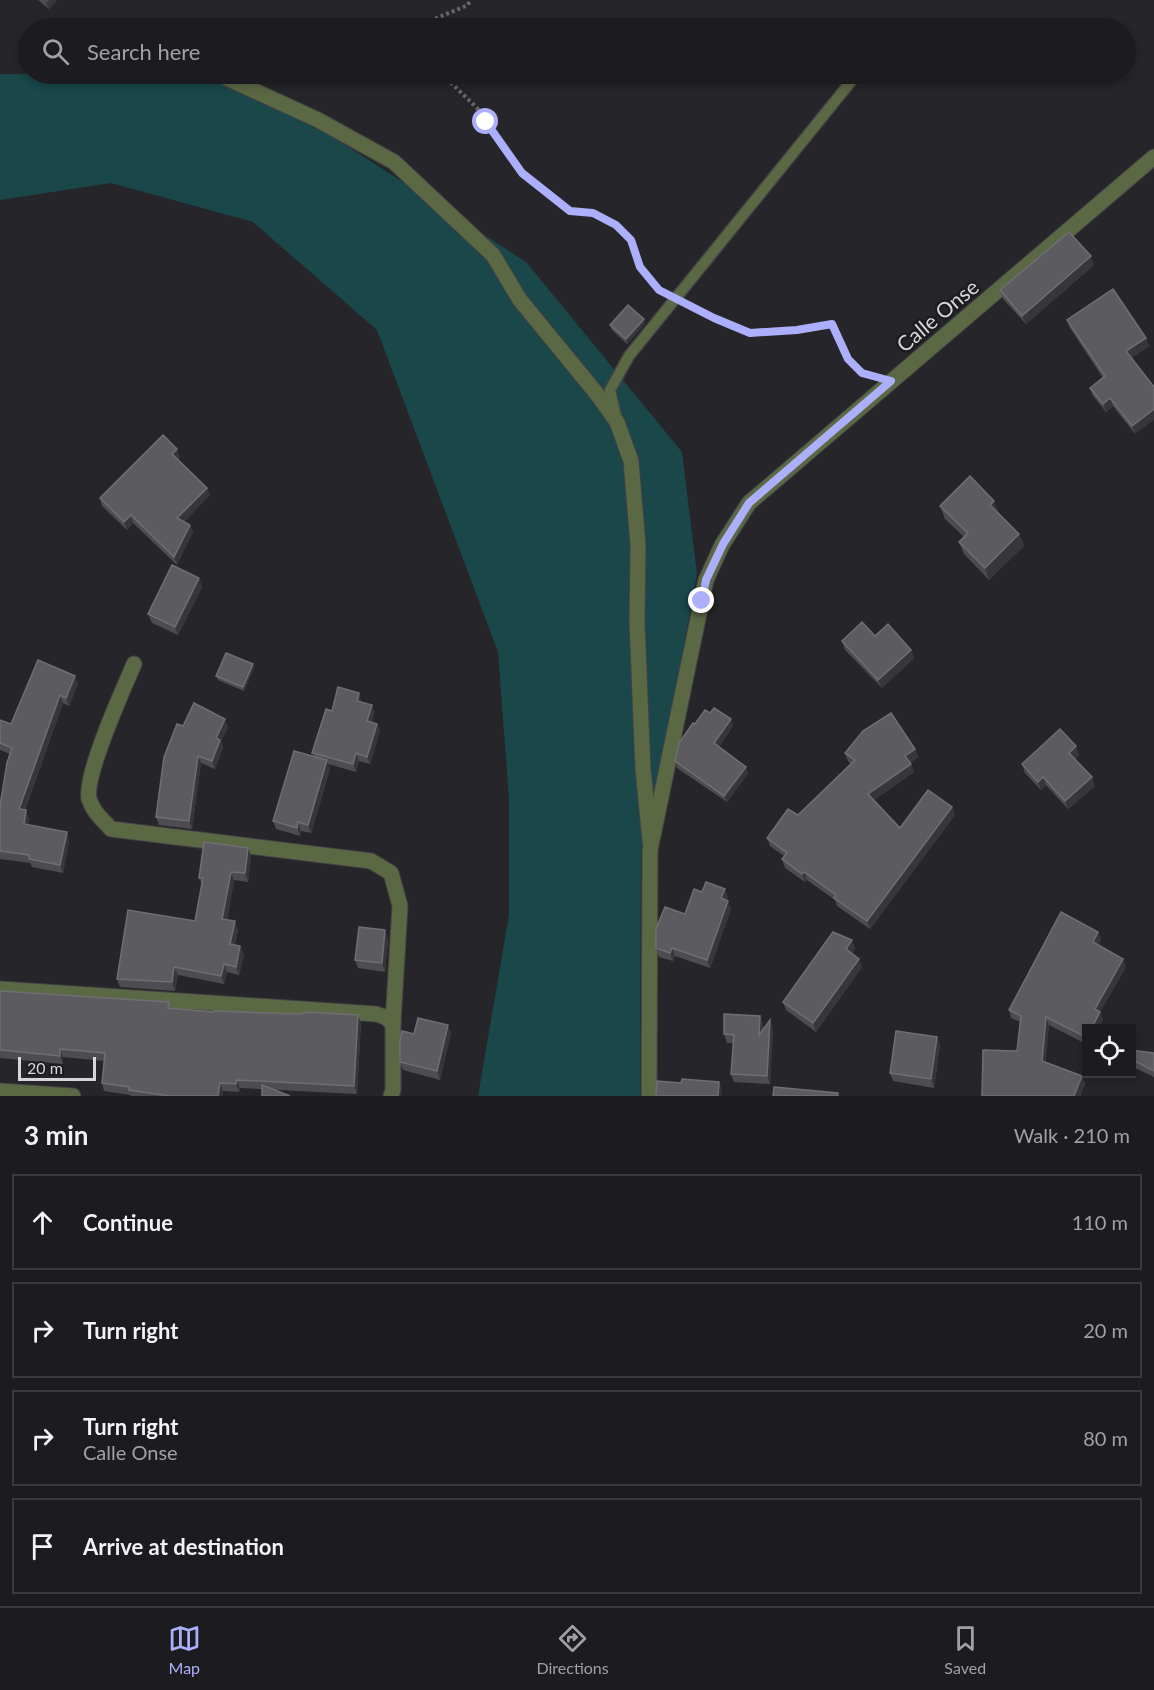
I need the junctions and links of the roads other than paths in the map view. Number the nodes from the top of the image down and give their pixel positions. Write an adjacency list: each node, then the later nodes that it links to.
1 (240, 84): 4 (street)
2 (849, 84): 4 (lane)
3 (1154, 157): 6 (street, Calle Onse)
4 (617, 423): 6 (street)
5 (134, 664): 8 (street)
6 (650, 850): 12 (street)
7 (0, 989): 8 (street)
8 (393, 1023): 11 (street)
9 (0, 1091): 10 (street)
10 (73, 1096)
11 (391, 1096)
12 (649, 1096)

